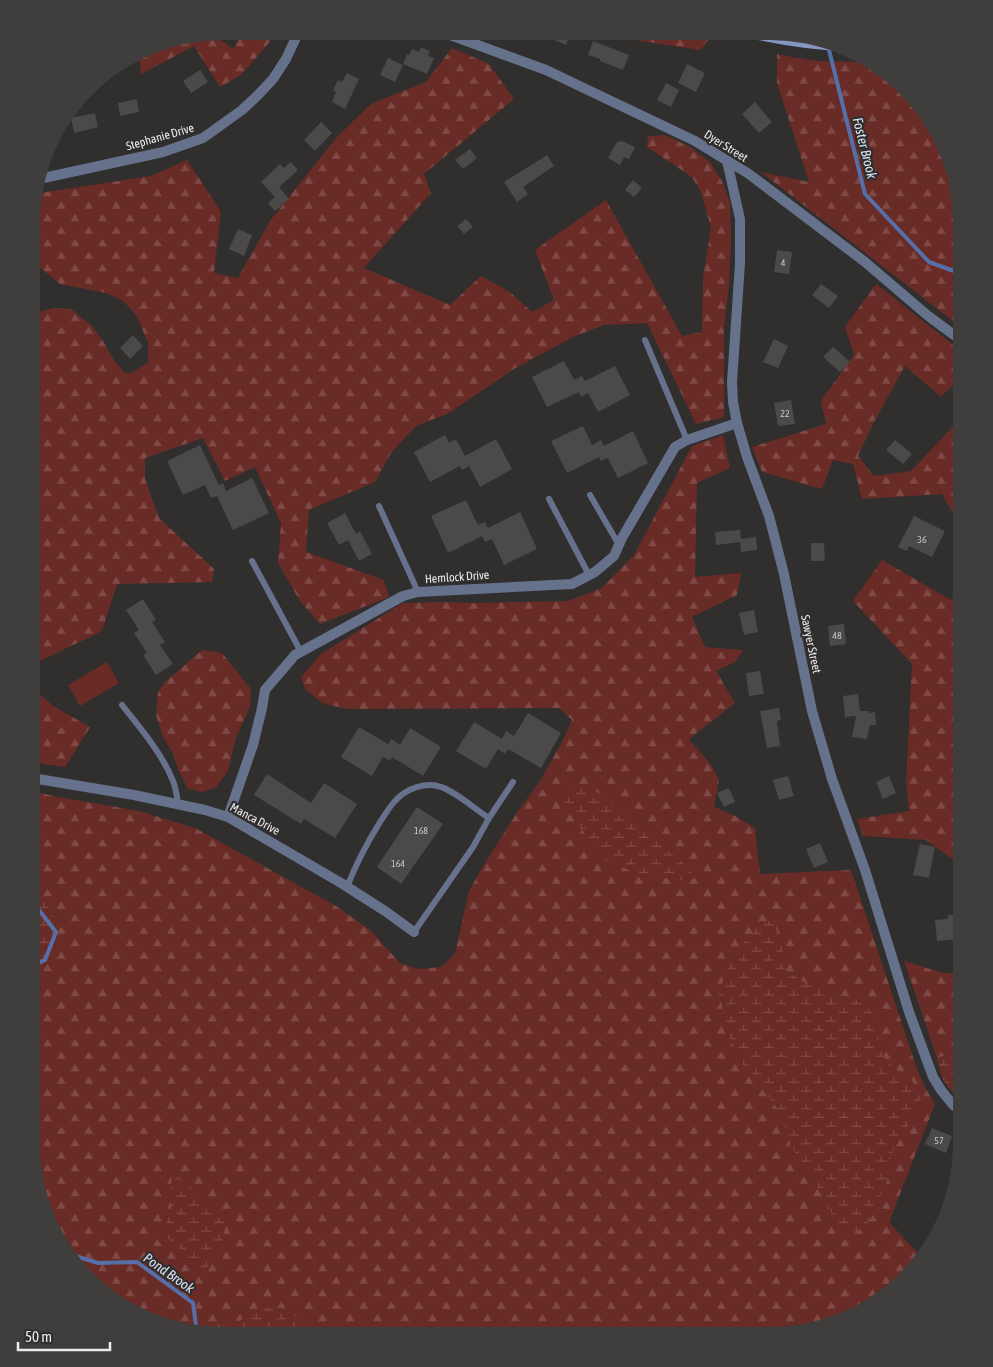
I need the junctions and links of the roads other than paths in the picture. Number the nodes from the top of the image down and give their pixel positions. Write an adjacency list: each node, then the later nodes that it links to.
1 (296, 40): 4 (street, Stephanie Drive)
2 (464, 40): 3 (street, Dyer Street)
3 (728, 161): 5 (street, Dyer Street); 7 (street, Sawyer Street)
4 (46, 178)
5 (953, 334)
6 (645, 340): 8 (lane)
7 (737, 423): 8 (street, Hemlock Drive); 25 (street, Sawyer Street)
8 (687, 440): 12 (street, Hemlock Drive)
9 (590, 495): 12 (lane)
10 (549, 498): 14 (lane)
11 (379, 506): 15 (lane)
12 (619, 545): 14 (street, Hemlock Drive)
13 (252, 561): 16 (lane)
14 (589, 576): 15 (street, Hemlock Drive)
15 (418, 592): 16 (street, Hemlock Drive)
16 (301, 652): 21 (street, Hemlock Drive)
17 (122, 705): 20 (lane)
18 (40, 779): 20 (street, Manca Drive)
19 (513, 782): 22 (lane)
20 (178, 804): 21 (street, Manca Drive)
21 (228, 817): 23 (street, Manca Drive)
22 (489, 818): 23 (lane); 24 (lane)
23 (347, 887): 24 (street, Manca Drive)
24 (414, 932)
25 (953, 1104)

